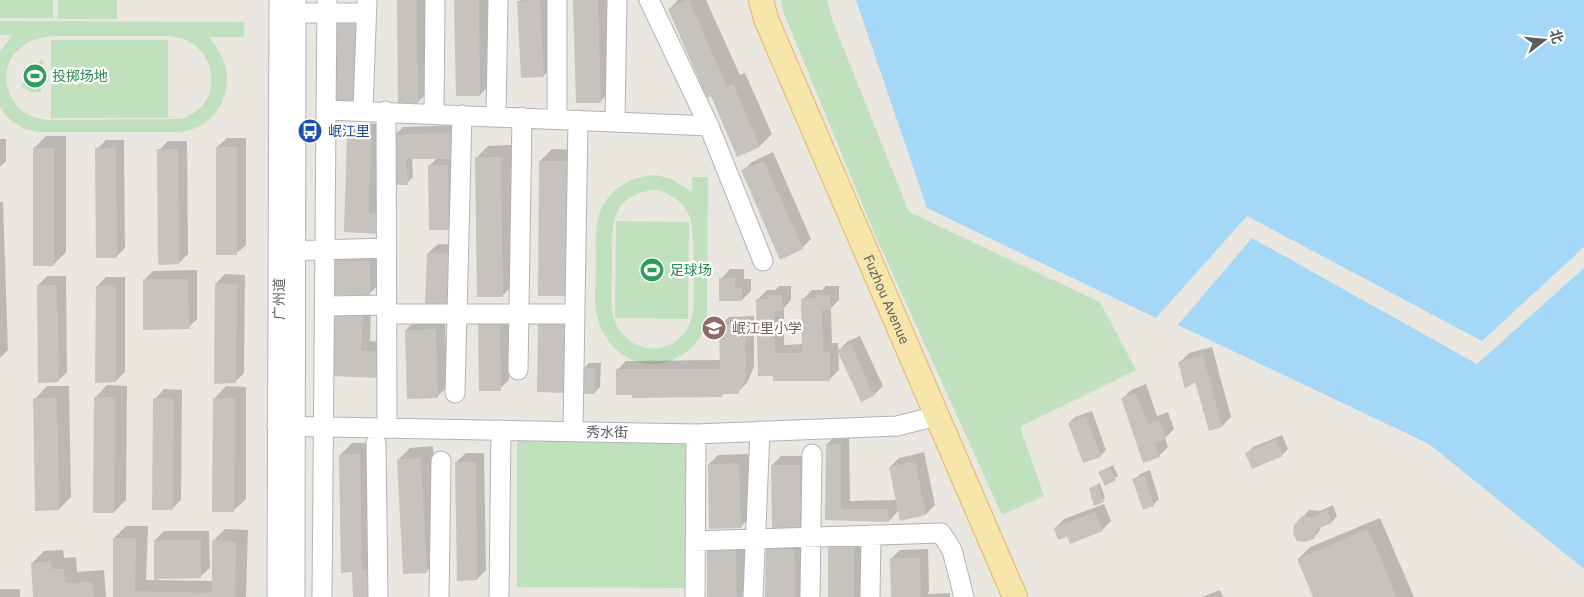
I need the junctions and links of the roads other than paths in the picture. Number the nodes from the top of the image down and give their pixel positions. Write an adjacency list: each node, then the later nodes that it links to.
1 (435, 0): 14 (street)
2 (498, 0): 16 (street)
3 (556, 0): 18 (street)
4 (617, 0): 20 (street)
5 (649, 0): 21 (street)
6 (752, 0): 33 (main road, Fuzhou Avenue)
7 (761, 0): 33 (main road, Fuzhou Avenue)
8 (328, 6): 9 (street); 10 (street); 11 (street)
9 (366, 6): 12 (street)
10 (288, 7): 24 (street, 广州道)
11 (327, 110): 12 (street); 23 (street)
12 (363, 110): 13 (street)
13 (386, 111): 14 (street); 22 (street)
14 (434, 113): 15 (street)
15 (462, 115): 16 (street); 29 (street)
16 (496, 116): 17 (street)
17 (522, 117): 18 (street); 28 (street)
18 (557, 119): 19 (street)
19 (578, 120): 20 (street); 30 (street)
20 (615, 121): 21 (street)
21 (709, 126): 25 (street)
22 (386, 248): 23 (street); 27 (street)
23 (326, 250): 24 (street); 26 (street)
24 (287, 251): 34 (street, 广州道)
25 (763, 261)
26 (326, 306): 27 (street); 35 (street)
27 (386, 309): 29 (street); 40 (street)
28 (519, 313): 29 (street); 30 (street); 31 (street)
29 (457, 314): 32 (street)
30 (575, 314): 37 (street)
31 (518, 370)
32 (455, 393)
33 (930, 417): 38 (street, 秀水街); 58 (main road, Fuzhou Avenue); 59 (main road, Fuzhou Avenue)
34 (286, 426): 35 (street, 秀水街); 47 (street, 广州道); 48 (street, 广州道)
35 (324, 426): 40 (street, 秀水街); 49 (street)
36 (501, 430): 37 (street, 秀水街); 40 (street, 秀水街); 52 (street)
37 (573, 431): 39 (street, 秀水街)
38 (760, 432): 39 (street, 秀水街); 45 (street)
39 (696, 434): 46 (street)
40 (381, 435): 50 (street)
41 (812, 454): 44 (street)
42 (442, 462): 51 (street)
43 (871, 535): 44 (street); 56 (street); 57 (street)
44 (811, 537): 45 (street); 55 (street)
45 (755, 539): 46 (street); 54 (street)
46 (695, 541): 53 (street)
47 (277, 597)
48 (295, 597)
49 (322, 597)
50 (378, 597)
51 (439, 597)
52 (499, 597)
53 (695, 597)
54 (753, 597)
55 (810, 597)
56 (870, 597)
57 (964, 597)
58 (1004, 597)
59 (1015, 597)

